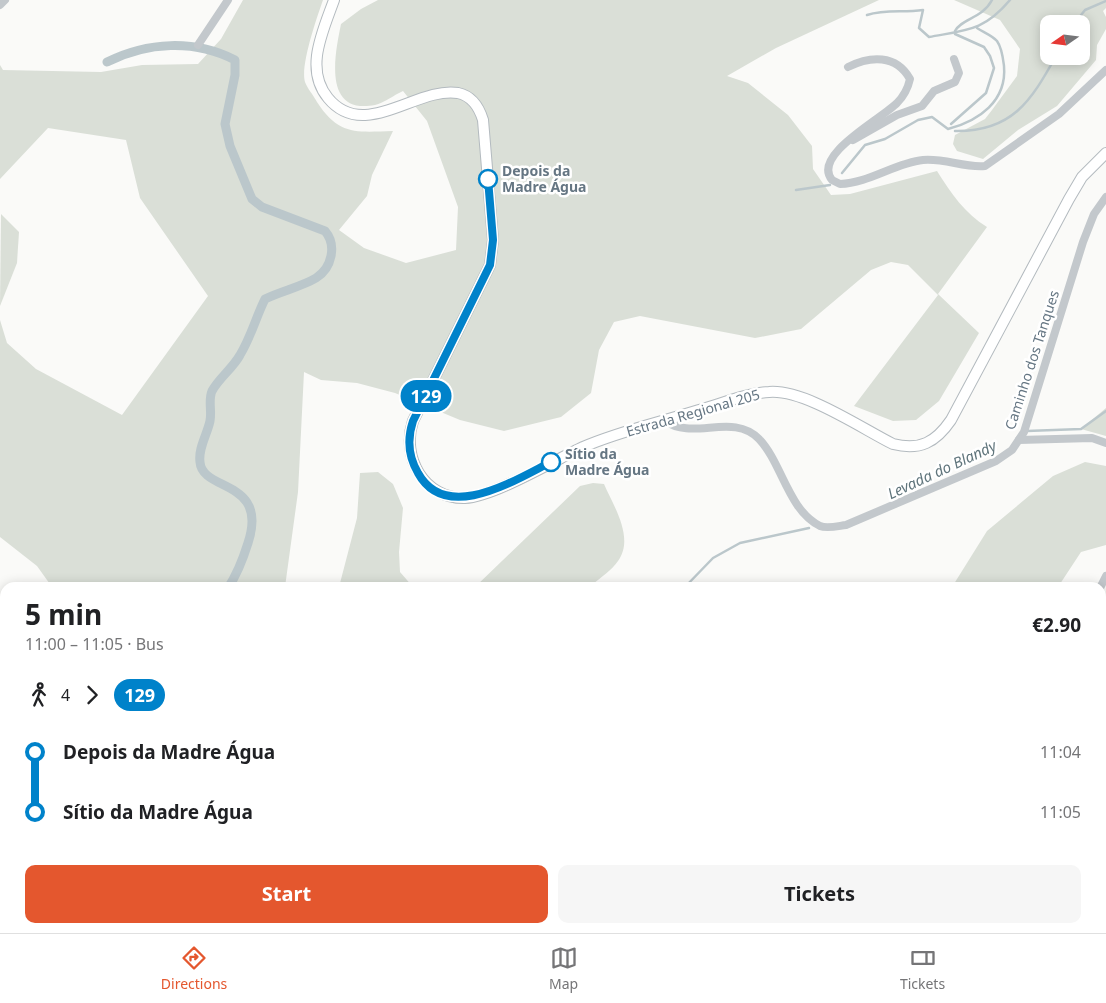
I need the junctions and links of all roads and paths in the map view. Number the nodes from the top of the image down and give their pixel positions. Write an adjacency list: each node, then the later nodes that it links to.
1 (6, 0): 4 (street)
2 (228, 0): 5 (street)
3 (334, 0): 12 (main road, Estrada Regional 205)
4 (0, 5)
5 (198, 45)
6 (954, 59): 9 (street)
7 (848, 67): 9 (street)
8 (1106, 70): 9 (street)
9 (849, 141)
10 (1106, 153): 12 (main road, Estrada Regional 205)
11 (1106, 197): 13 (street, Caminho dos Tanques)
12 (665, 421): 13 (street, Caminho dos Tanques)
13 (1019, 440): 14 (street)
14 (1106, 443)

